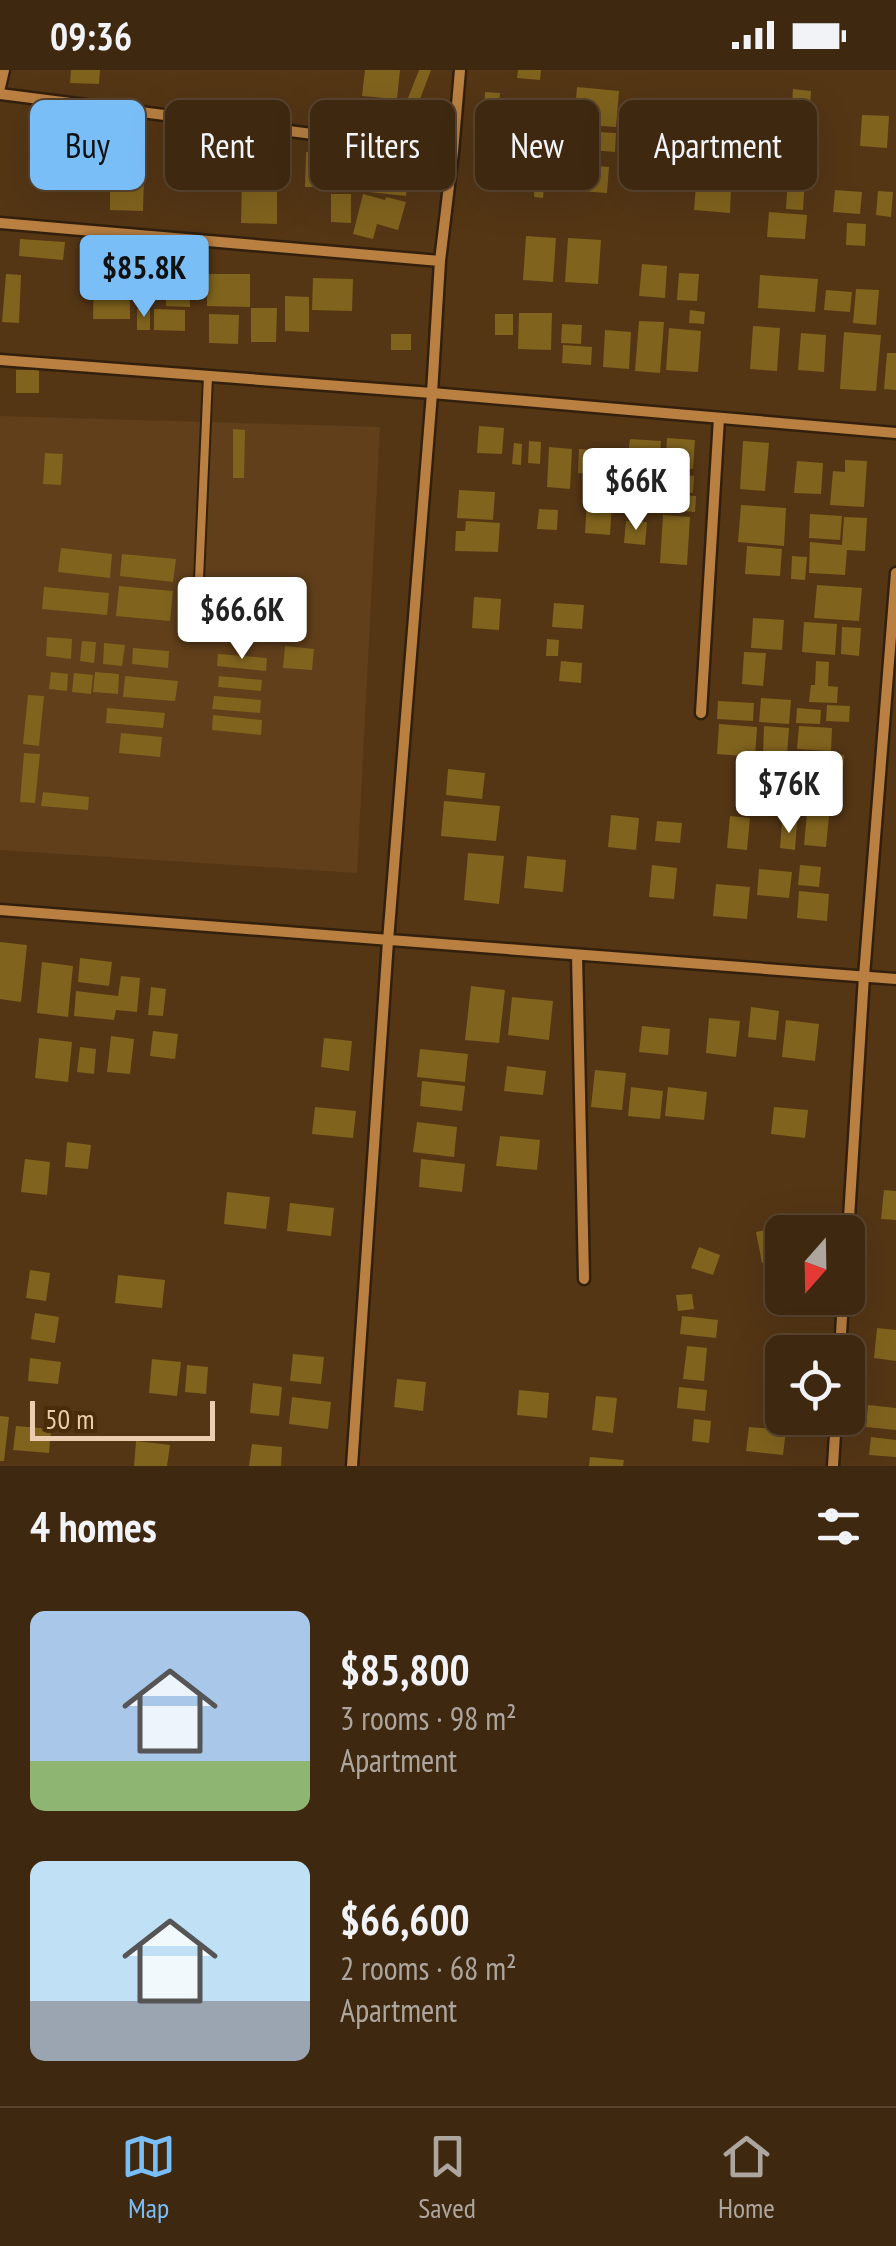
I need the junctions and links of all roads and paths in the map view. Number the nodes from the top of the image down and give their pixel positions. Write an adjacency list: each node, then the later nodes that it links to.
1 (4, 70): 3 (street)
2 (460, 70): 5 (street)
3 (0, 91): 4 (street)
4 (310, 133)
5 (455, 138)
6 (449, 190): 8 (street)
7 (0, 223): 8 (street)
8 (440, 261): 11 (street)
9 (0, 360): 10 (street)
10 (208, 376): 11 (street); 15 (lane)
11 (432, 393): 12 (street); 18 (street)
12 (719, 418): 13 (street); 16 (street)
13 (896, 434)
14 (896, 573): 20 (street)
15 (198, 602)
16 (701, 713)
17 (0, 910): 18 (street)
18 (388, 941): 19 (street); 25 (street)
19 (577, 956): 20 (street); 23 (street)
20 (864, 976): 21 (street); 22 (street)
21 (896, 979)
22 (849, 1215)
23 (584, 1279)
24 (835, 1435): 26 (street)
25 (352, 1466)
26 (833, 1466)

